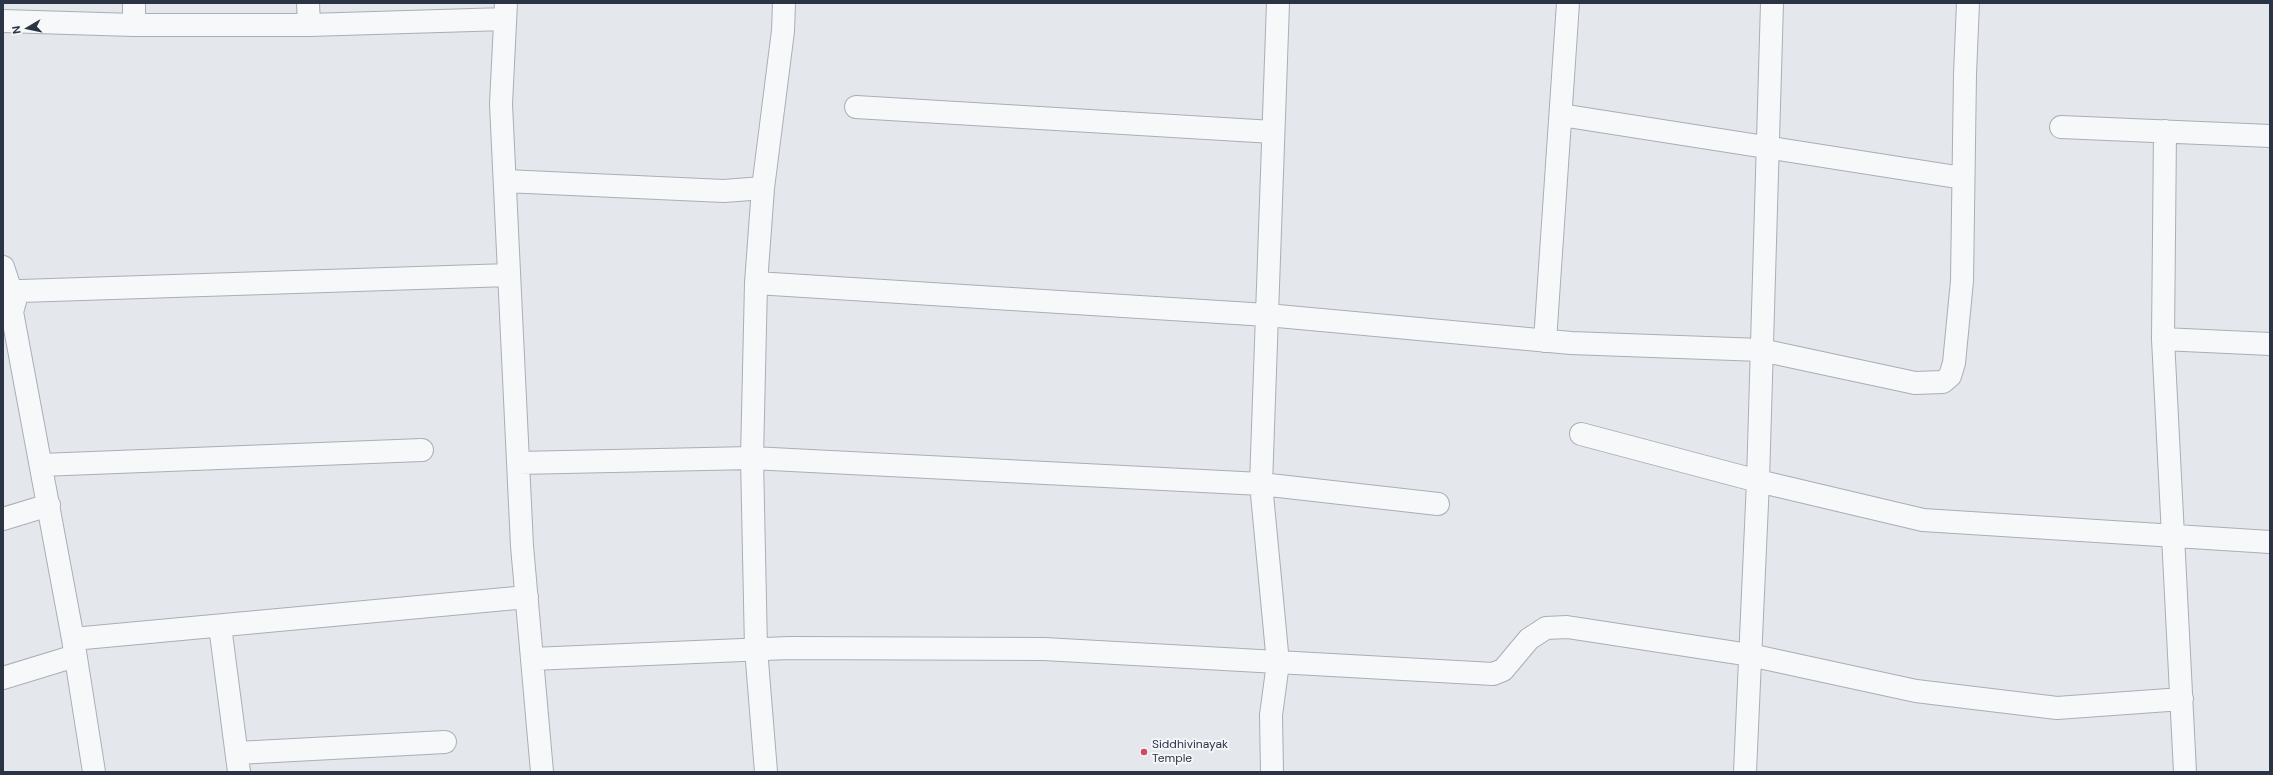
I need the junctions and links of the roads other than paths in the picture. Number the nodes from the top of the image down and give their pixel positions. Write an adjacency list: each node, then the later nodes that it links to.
1 (134, 3): 10 (street)
2 (308, 3): 11 (street)
3 (784, 3): 21 (street)
4 (1278, 3): 16 (street)
5 (1568, 3): 13 (street)
6 (1772, 3): 18 (street)
7 (1968, 3): 19 (street)
8 (505, 11): 11 (street); 20 (street)
9 (3, 21): 10 (street)
10 (134, 25): 11 (street)
11 (309, 25)
12 (856, 107): 16 (street)
13 (1561, 115): 18 (street); 28 (street)
14 (2061, 127): 15 (street)
15 (2165, 131): 17 (street); 27 (street)
16 (1273, 132): 26 (street)
17 (2270, 136)
18 (1767, 147): 19 (street); 30 (street)
19 (1963, 178): 30 (street)
20 (505, 181): 21 (street); 23 (street)
21 (763, 188): 24 (street)
22 (3, 267): 25 (street)
23 (509, 275): 25 (street); 34 (street)
24 (756, 283): 26 (street); 33 (street)
25 (14, 300): 35 (street)
26 (1267, 314): 28 (street); 37 (street)
27 (2163, 339): 29 (street); 41 (street)
28 (1546, 341): 30 (street)
29 (2270, 344)
30 (1761, 350): 36 (street)
31 (1581, 434): 36 (street)
32 (422, 450): 35 (street)
33 (752, 458): 34 (street); 37 (street); 46 (street)
34 (518, 463): 43 (street)
35 (41, 465): 39 (street)
36 (1758, 481): 41 (street); 47 (street)
37 (1261, 484): 38 (street); 49 (street)
38 (1438, 504)
39 (49, 505): 40 (street); 45 (street)
40 (3, 519)
41 (2173, 536): 42 (street); 51 (street)
42 (2270, 542)
43 (526, 597): 44 (street); 48 (street)
44 (220, 626): 45 (street); 53 (street)
45 (74, 648): 50 (street); 54 (street)
46 (756, 649): 48 (street); 49 (street); 56 (street)
47 (1750, 655): 49 (street); 51 (street); 58 (street)
48 (532, 659): 55 (street)
49 (1278, 663): 57 (street)
50 (3, 678)
51 (2182, 699): 59 (street)
52 (445, 742): 53 (street)
53 (238, 762)
54 (94, 772)
55 (542, 772)
56 (766, 772)
57 (1272, 772)
58 (1745, 772)
59 (2185, 772)

